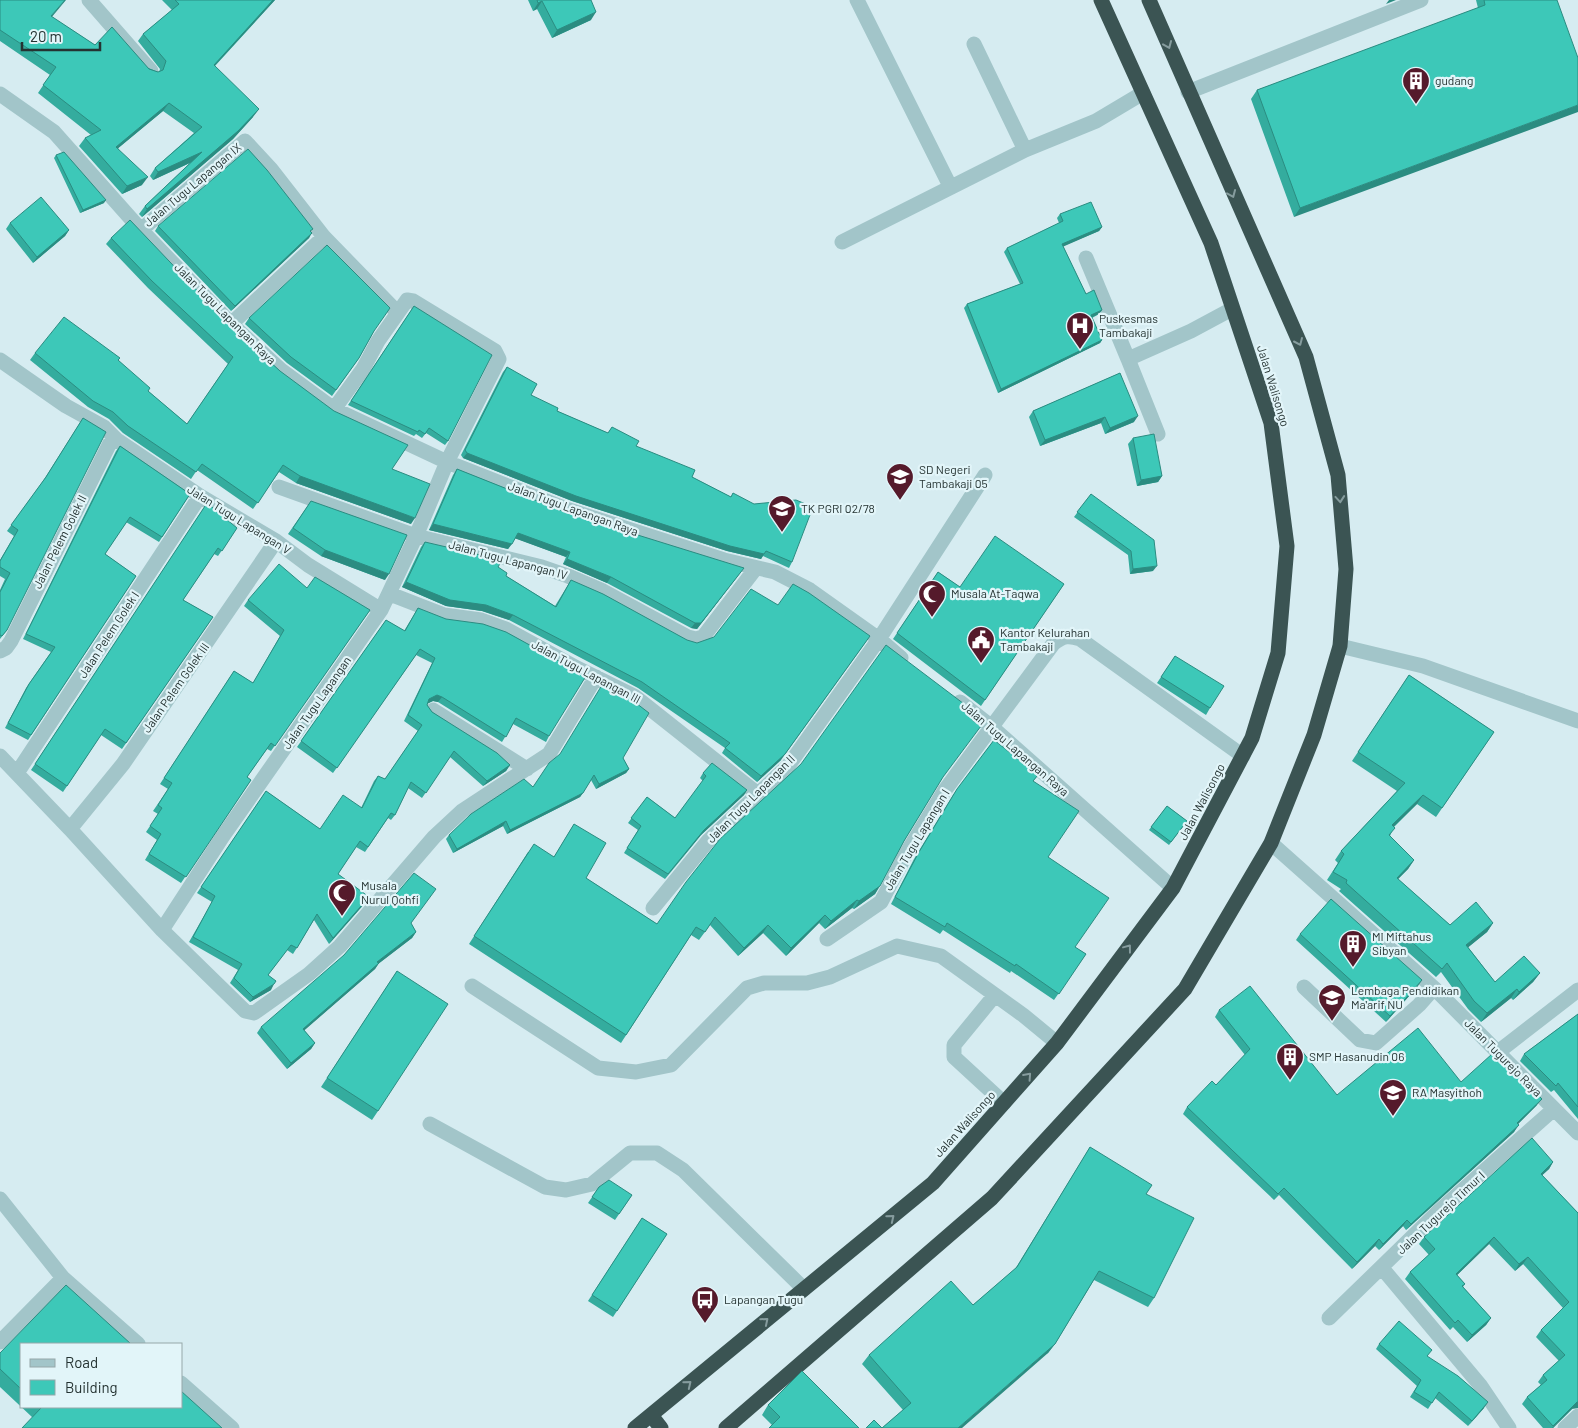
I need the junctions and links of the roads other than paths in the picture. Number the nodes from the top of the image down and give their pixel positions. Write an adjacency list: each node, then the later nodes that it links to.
1 (89, 0): 7 (street)
2 (857, 0): 12 (street)
3 (1101, 0): 9 (highway, Jalan Walisongo)
4 (1149, 0): 8 (highway, one-way to 8)
5 (1421, 0): 8 (street)
6 (974, 44): 11 (street)
7 (151, 71)
8 (1188, 92): 35 (highway, one-way to 35)
9 (1143, 93): 11 (street); 17 (highway, Jalan Walisongo)
10 (0, 94): 13 (street, Jalan Tugu Lapangan Raya)
11 (1025, 150): 12 (street)
12 (950, 186): 15 (street)
13 (141, 230): 14 (street, Jalan Tugu Lapangan IX); 19 (street, Jalan Tugu Lapangan Raya)
14 (324, 237): 18 (street); 19 (street)
15 (842, 242)
16 (1086, 258): 20 (street)
17 (1232, 308): 20 (street); 44 (highway, Jalan Walisongo)
18 (397, 312): 22 (street); 25 (street, Jalan Tugu Lapangan)
19 (231, 324): 22 (street, Jalan Tugu Lapangan Raya)
20 (1128, 359): 23 (street)
21 (0, 360): 24 (street, Jalan Tugu Lapangan V)
22 (334, 409): 25 (street, Jalan Tugu Lapangan Raya)
23 (1158, 434)
24 (120, 442): 28 (street, Jalan Tugu Lapangan V); 36 (street, Jalan Pelem Golek II)
25 (447, 462): 29 (street, Jalan Tugu Lapangan); 31 (street, Jalan Tugu Lapangan Raya)
26 (985, 476): 34 (street, Jalan Tugu Lapangan II)
27 (279, 487): 29 (street, Jalan Tugu Lapangan IV)
28 (200, 496): 30 (street, Jalan Tugu Lapangan V); 46 (street, Jalan Pelem Golek I)
29 (416, 536): 31 (street, Jalan Tugu Lapangan IV); 32 (street, Jalan Tugu Lapangan)
30 (276, 541): 33 (street, Jalan Tugu Lapangan V); 48 (street, Jalan Pelem Golek III)
31 (756, 568): 34 (street, Jalan Tugu Lapangan Raya)
32 (390, 594): 33 (street, Jalan Tugu Lapangan); 38 (street, Jalan Tugu Lapangan III)
33 (381, 610): 52 (street, Jalan Tugu Lapangan)
34 (879, 639): 37 (street, Jalan Tugu Lapangan Raya); 47 (street, Jalan Tugu Lapangan II)
35 (1340, 646): 41 (street); 49 (highway)
36 (0, 651)
37 (914, 668)
38 (596, 677): 45 (street); 47 (street, Jalan Tugu Lapangan III)
39 (946, 692): 42 (street, Jalan Tugu Lapangan Raya)
40 (433, 710): 45 (street)
41 (1578, 721)
42 (993, 728): 44 (street, Jalan Tugu Lapangan I); 50 (street, Jalan Tugu Lapangan Raya); 53 (street, Jalan Tugu Lapangan I)
43 (0, 756): 46 (street)
44 (1243, 756): 50 (highway, Jalan Walisongo)
45 (528, 769): 52 (street)
46 (17, 773): 48 (street)
47 (759, 795): 51 (street, Jalan Tugu Lapangan II)
48 (70, 829): 52 (street)
49 (1271, 843): 56 (street, Jalan Tugurejo Raya); 78 (highway)
50 (1173, 888): 59 (highway, Jalan Walisongo, one-way to 50)
51 (654, 908)
52 (162, 930)
53 (827, 939)
54 (472, 986): 58 (street)
55 (1304, 987): 56 (street)
56 (1434, 988): 60 (street, Jalan Tugurejo Raya)
57 (1578, 990): 60 (street)
58 (995, 995): 59 (street); 61 (street)
59 (1056, 1043): 61 (highway, Jalan Walisongo, one-way to 59)
60 (1498, 1052): 62 (street, Jalan Tugurejo Raya)
61 (1004, 1103): 68 (highway, Jalan Walisongo, one-way to 61)
62 (1554, 1109): 64 (street, Jalan Tugurejo Raya); 66 (street, Jalan Tugurejo Timur I)
63 (430, 1124): 68 (street)
64 (1578, 1133)
65 (0, 1199): 67 (street)
66 (1382, 1268): 69 (street, Jalan Tugurejo Timur I); 79 (street)
67 (62, 1278): 70 (street); 71 (street)
68 (804, 1289): 73 (highway, Jalan Walisongo, one-way to 68)
69 (1329, 1318)
70 (0, 1342)
71 (137, 1343)
72 (182, 1384): 75 (street)
73 (650, 1415): 76 (highway, Jalan Walisongo); 77 (highway)
74 (1578, 1416): 80 (street)
75 (232, 1428)
76 (635, 1428)
77 (662, 1428)
78 (726, 1428)
79 (1509, 1428)
80 (1565, 1428)

